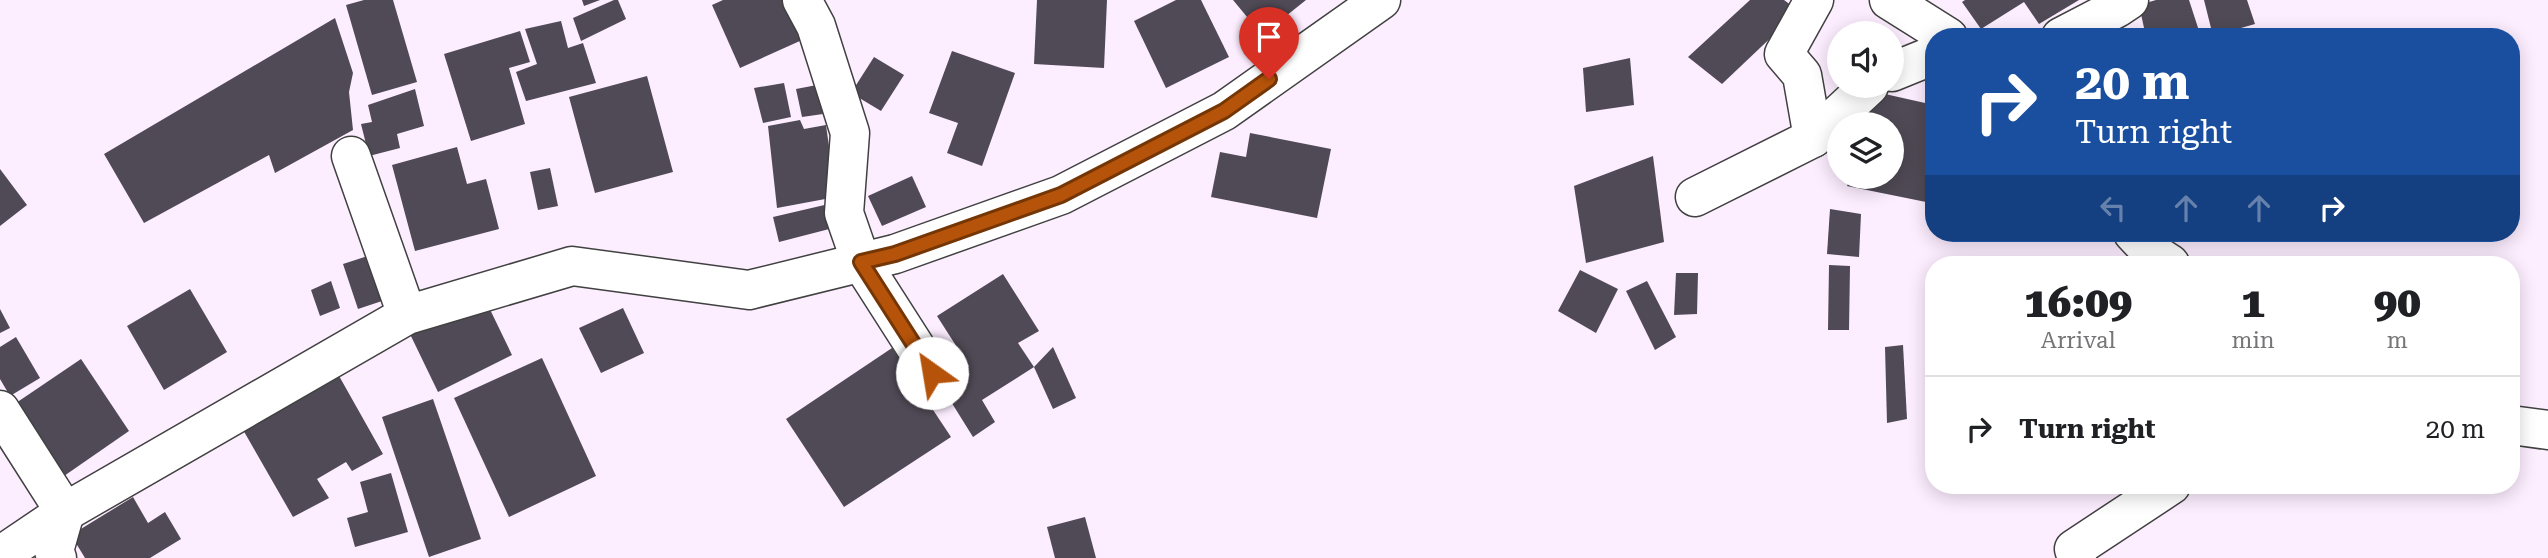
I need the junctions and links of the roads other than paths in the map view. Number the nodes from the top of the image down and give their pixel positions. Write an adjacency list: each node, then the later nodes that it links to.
1 (802, 0): 16 (street)
2 (1381, 0): 16 (street)
3 (1814, 0): 11 (street)
4 (2129, 0): 7 (street)
5 (1913, 4): 6 (street)
6 (1938, 28)
7 (2078, 28)
8 (1925, 59): 9 (street)
9 (1904, 67)
10 (1855, 98): 11 (street)
11 (1813, 138): 13 (street)
12 (351, 156): 17 (street)
13 (1695, 197)
14 (2142, 242): 15 (street)
15 (2158, 256)
16 (861, 262): 17 (street); 18 (street)
17 (407, 315): 23 (street)
18 (932, 373)
19 (0, 410): 23 (street)
20 (2520, 426): 21 (street)
21 (2548, 430)
22 (2157, 494): 26 (street)
23 (65, 512): 24 (street); 25 (street)
24 (0, 556)
25 (57, 558)
26 (2077, 558)

